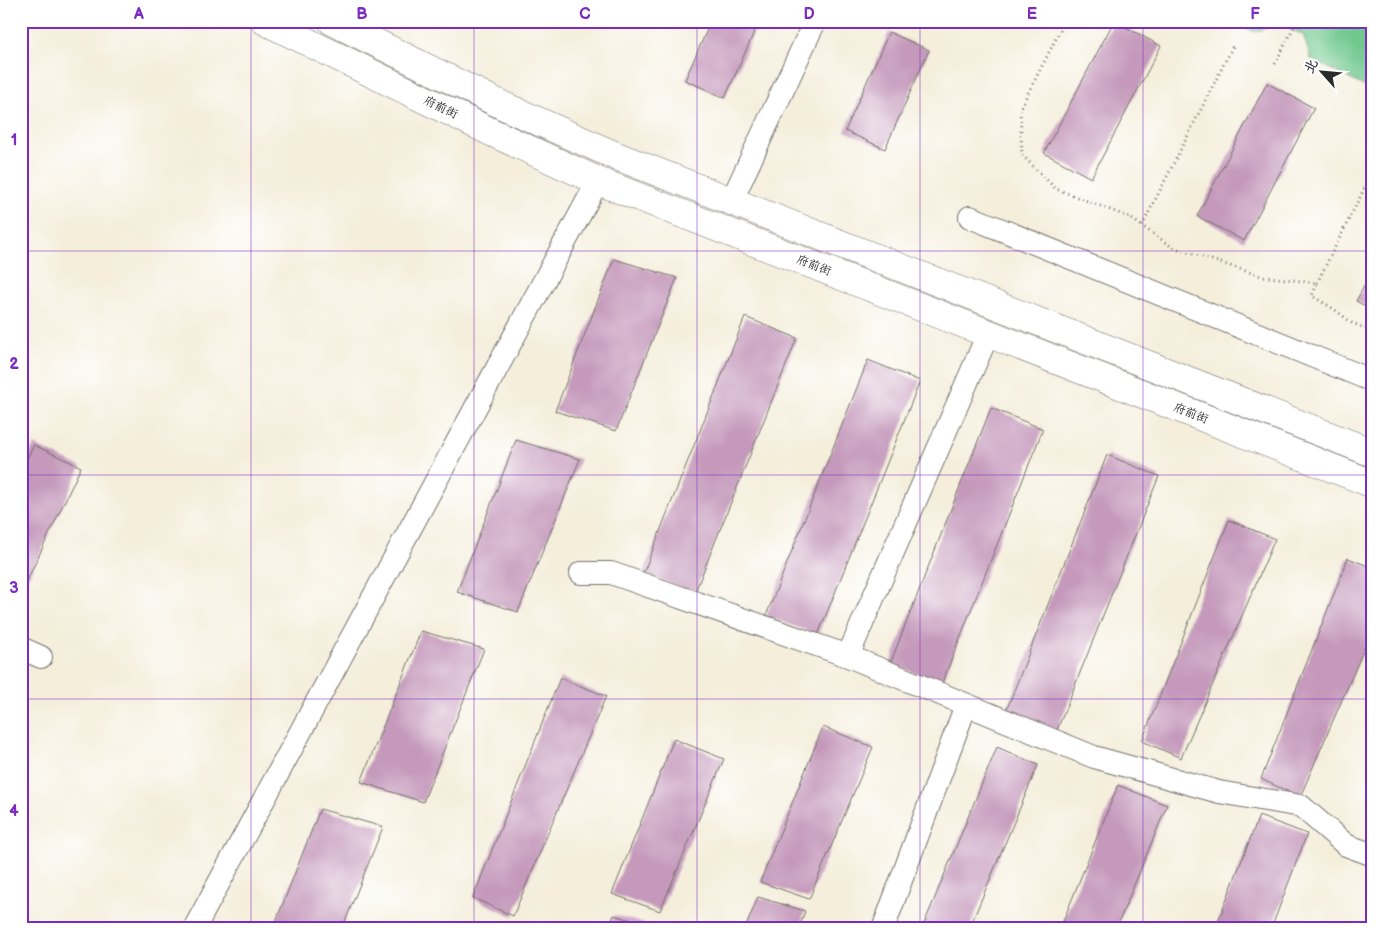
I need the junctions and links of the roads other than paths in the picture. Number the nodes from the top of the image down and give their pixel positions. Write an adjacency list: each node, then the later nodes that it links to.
1 (265, 21): 4 (street, 府前街)
2 (332, 21): 5 (street)
3 (815, 21): 5 (street)
4 (598, 181): 7 (street, 府前街); 15 (street)
5 (731, 202): 9 (street)
6 (970, 217): 8 (street)
7 (988, 334): 10 (street, 府前街); 12 (street)
8 (1373, 381)
9 (1373, 453)
10 (1373, 484)
11 (581, 573): 12 (street)
12 (848, 656): 13 (street)
13 (966, 705): 14 (street); 16 (street)
14 (1373, 855)
15 (194, 929)
16 (883, 929)

